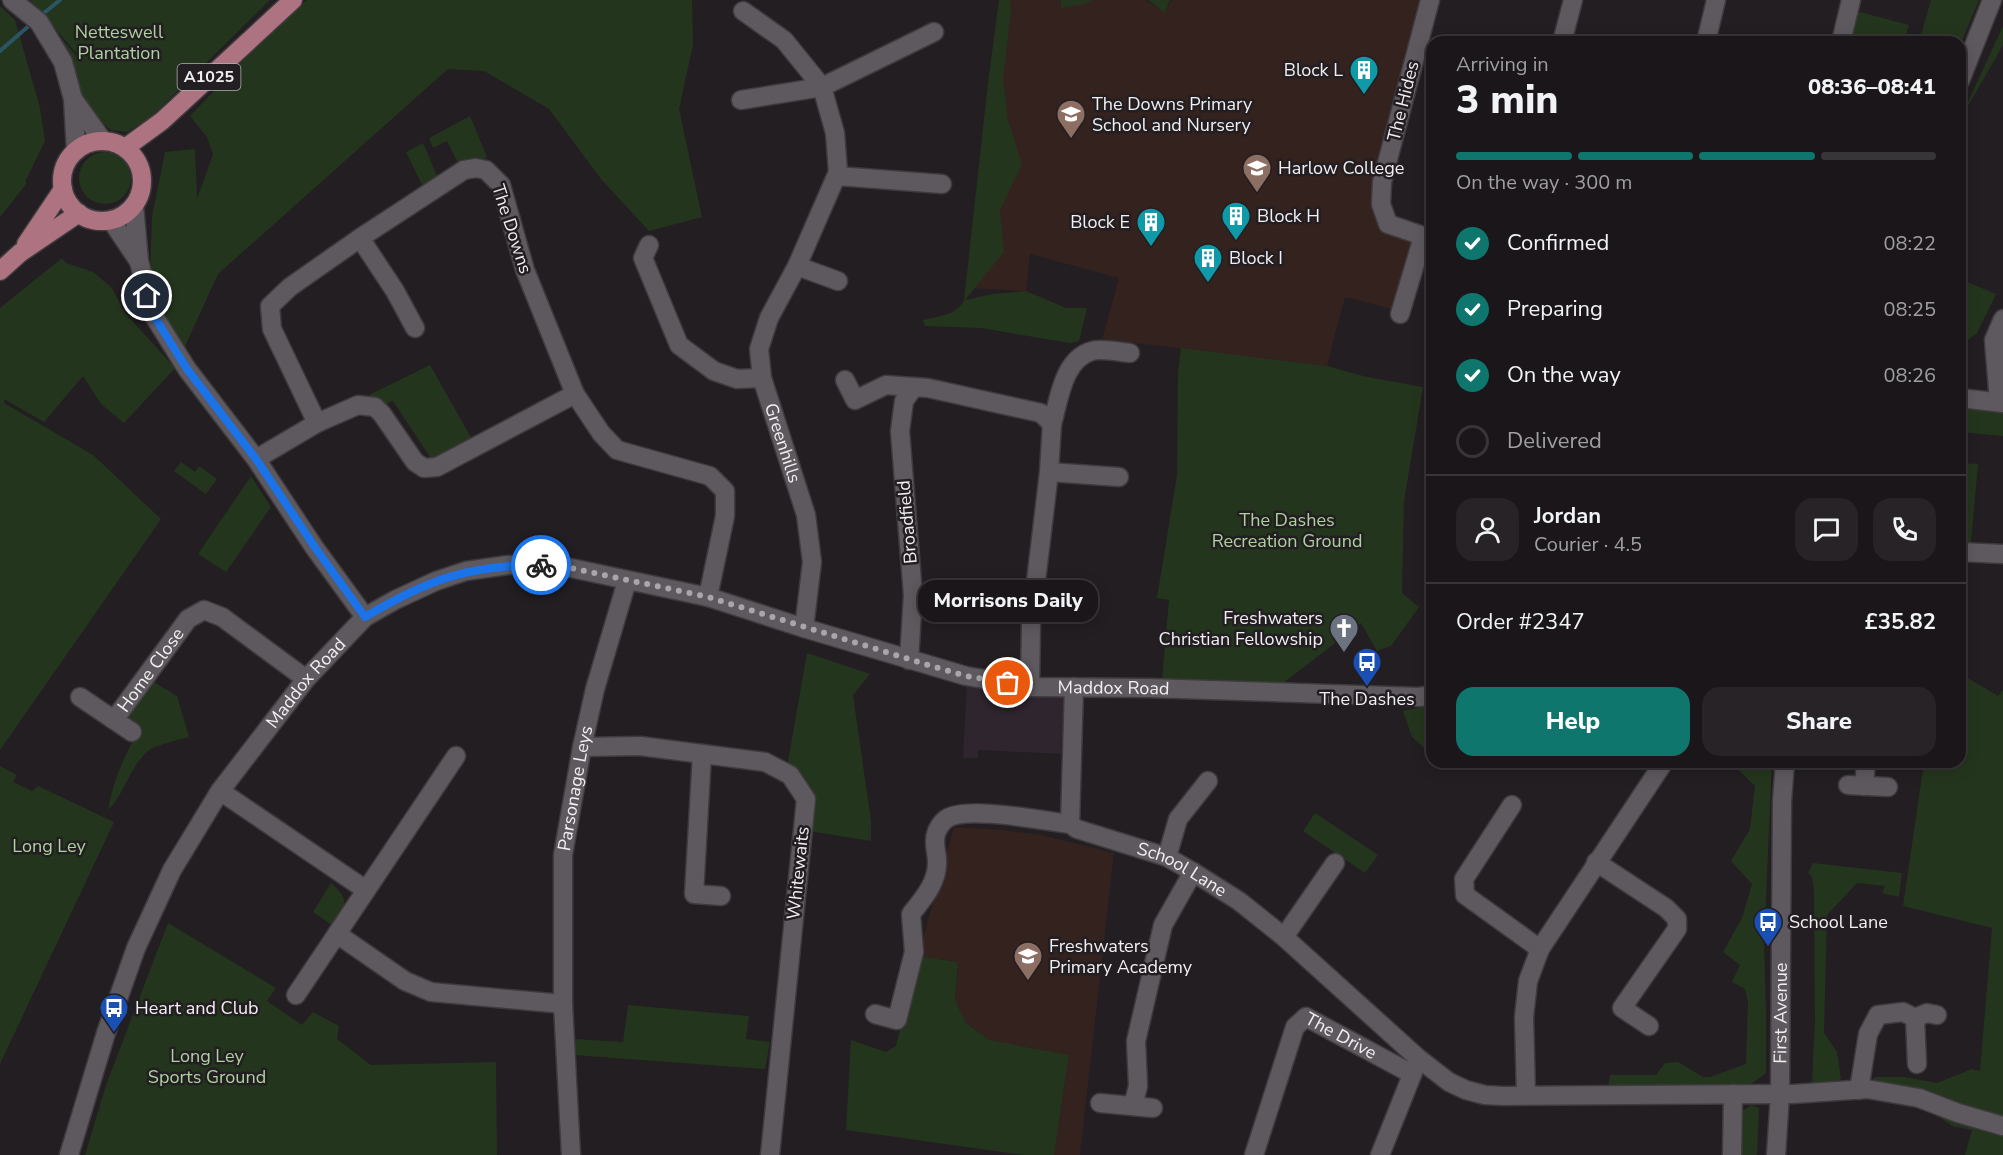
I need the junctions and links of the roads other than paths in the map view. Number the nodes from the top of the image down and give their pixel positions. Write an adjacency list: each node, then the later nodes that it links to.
1 (12, 0): 19 (street)
2 (293, 0): 21 (main road, A1025)
3 (1430, 0): 12 (street, The Hides)
4 (1573, 0): 13 (street)
5 (1716, 0): 14 (street)
6 (1851, 0): 15 (street)
7 (1992, 0): 10 (street)
8 (1999, 0): 10 (street)
9 (743, 11): 18 (street, Greenhills)
10 (1986, 20): 17 (street)
11 (934, 32): 18 (street)
12 (1426, 36)
13 (1564, 36)
14 (1707, 36)
15 (1842, 36)
16 (1425, 47): 32 (street, The Hides)
17 (1966, 67)
18 (822, 87): 20 (street); 26 (street, Greenhills)
19 (73, 99): 22 (street); 24 (street)
20 (741, 100)
21 (162, 121): 23 (main road, A1025); 25 (main road, A1025)
22 (102, 141): 23 (main road); 24 (main road)
23 (125, 148): 25 (main road)
24 (76, 151): 28 (main road)
25 (138, 163): 29 (main road)
26 (837, 176): 27 (street); 38 (street, Greenhills)
27 (942, 184)
28 (63, 189): 30 (main road); 36 (main road)
29 (134, 205): 31 (main road); 37 (street)
30 (79, 213): 31 (main road); 36 (main road)
31 (111, 220): 37 (street)
32 (1426, 237)
33 (360, 238): 43 (street); 48 (street, The Downs); 51 (street, The Downs)
34 (1426, 243): 41 (street, The Hides)
35 (649, 245): 45 (street)
36 (20, 253): 39 (main road)
37 (139, 261): 53 (street)
38 (797, 266): 40 (street); 45 (street, Greenhills)
39 (0, 271)
40 (838, 281)
41 (1400, 314)
42 (2003, 319): 50 (street)
43 (414, 328)
44 (1130, 353): 52 (street)
45 (762, 378): 61 (street, Greenhills)
46 (845, 380): 47 (street)
47 (914, 387): 52 (street); 62 (street, Broadfield)
48 (575, 394): 51 (street); 59 (street, The Downs)
49 (1966, 399): 50 (street)
50 (2001, 403)
51 (317, 423): 53 (street)
52 (1052, 424): 54 (street)
53 (256, 459): 60 (street)
54 (1049, 472): 55 (street); 64 (street)
55 (1119, 477)
56 (1966, 552): 57 (street)
57 (2003, 554)
58 (627, 581): 59 (street, Maddox Road); 60 (street, Maddox Road); 70 (street, Parsonage Leys)
59 (708, 597): 61 (street, Maddox Road)
60 (365, 617): 63 (street, Maddox Road)
61 (804, 628): 62 (street, Maddox Road)
62 (909, 660): 64 (street, Maddox Road)
63 (306, 679): 68 (street, Home Close); 78 (street, Maddox Road)
64 (1030, 687): 65 (street, Maddox Road)
65 (1074, 687): 66 (street, Maddox Road); 80 (street)
66 (1426, 696)
67 (80, 697): 68 (street, Home Close)
68 (114, 720): 69 (street, Home Close)
69 (132, 732)
70 (582, 747): 71 (street, Whitewaits); 91 (street, Parsonage Leys)
71 (702, 754): 86 (street); 108 (street, Whitewaits)
72 (456, 756): 85 (street)
73 (1660, 768): 82 (street)
74 (1785, 768): 100 (street, First Avenue)
75 (1863, 768): 77 (street)
76 (1208, 781): 81 (street)
77 (1888, 787)
78 (220, 791): 85 (street); 106 (street, Maddox Road)
79 (1512, 805): 89 (street)
80 (1070, 825): 81 (street, School Lane); 92 (street, School Lane)
81 (1167, 857): 84 (street, School Lane)
82 (1596, 862): 89 (street); 95 (street)
83 (1335, 863): 88 (street)
84 (1193, 872): 88 (street, School Lane); 103 (street)
85 (366, 890): 87 (street)
86 (721, 896)
87 (337, 934): 90 (street); 91 (street)
88 (1284, 937): 97 (street, School Lane)
89 (1540, 949): 101 (street)
90 (296, 995)
91 (563, 1004): 107 (street, Parsonage Leys)
92 (875, 1014)
93 (1937, 1015): 94 (street)
94 (1915, 1018): 96 (street); 98 (street)
95 (1649, 1026)
96 (1917, 1064)
97 (1415, 1066): 101 (street, School Lane); 109 (street, The Drive); 110 (street)
98 (1859, 1090): 100 (street, School Lane); 105 (street, School Lane)
99 (1733, 1094): 100 (street, School Lane); 101 (street, School Lane); 111 (street)
100 (1780, 1094): 112 (street, First Avenue)
101 (1526, 1095)
102 (1100, 1102): 103 (street)
103 (1133, 1106): 104 (street)
104 (1153, 1108)
105 (2003, 1126)
106 (69, 1155)
107 (571, 1155)
108 (770, 1155)
109 (1254, 1155)
110 (1380, 1155)
111 (1732, 1155)
112 (1776, 1155)

